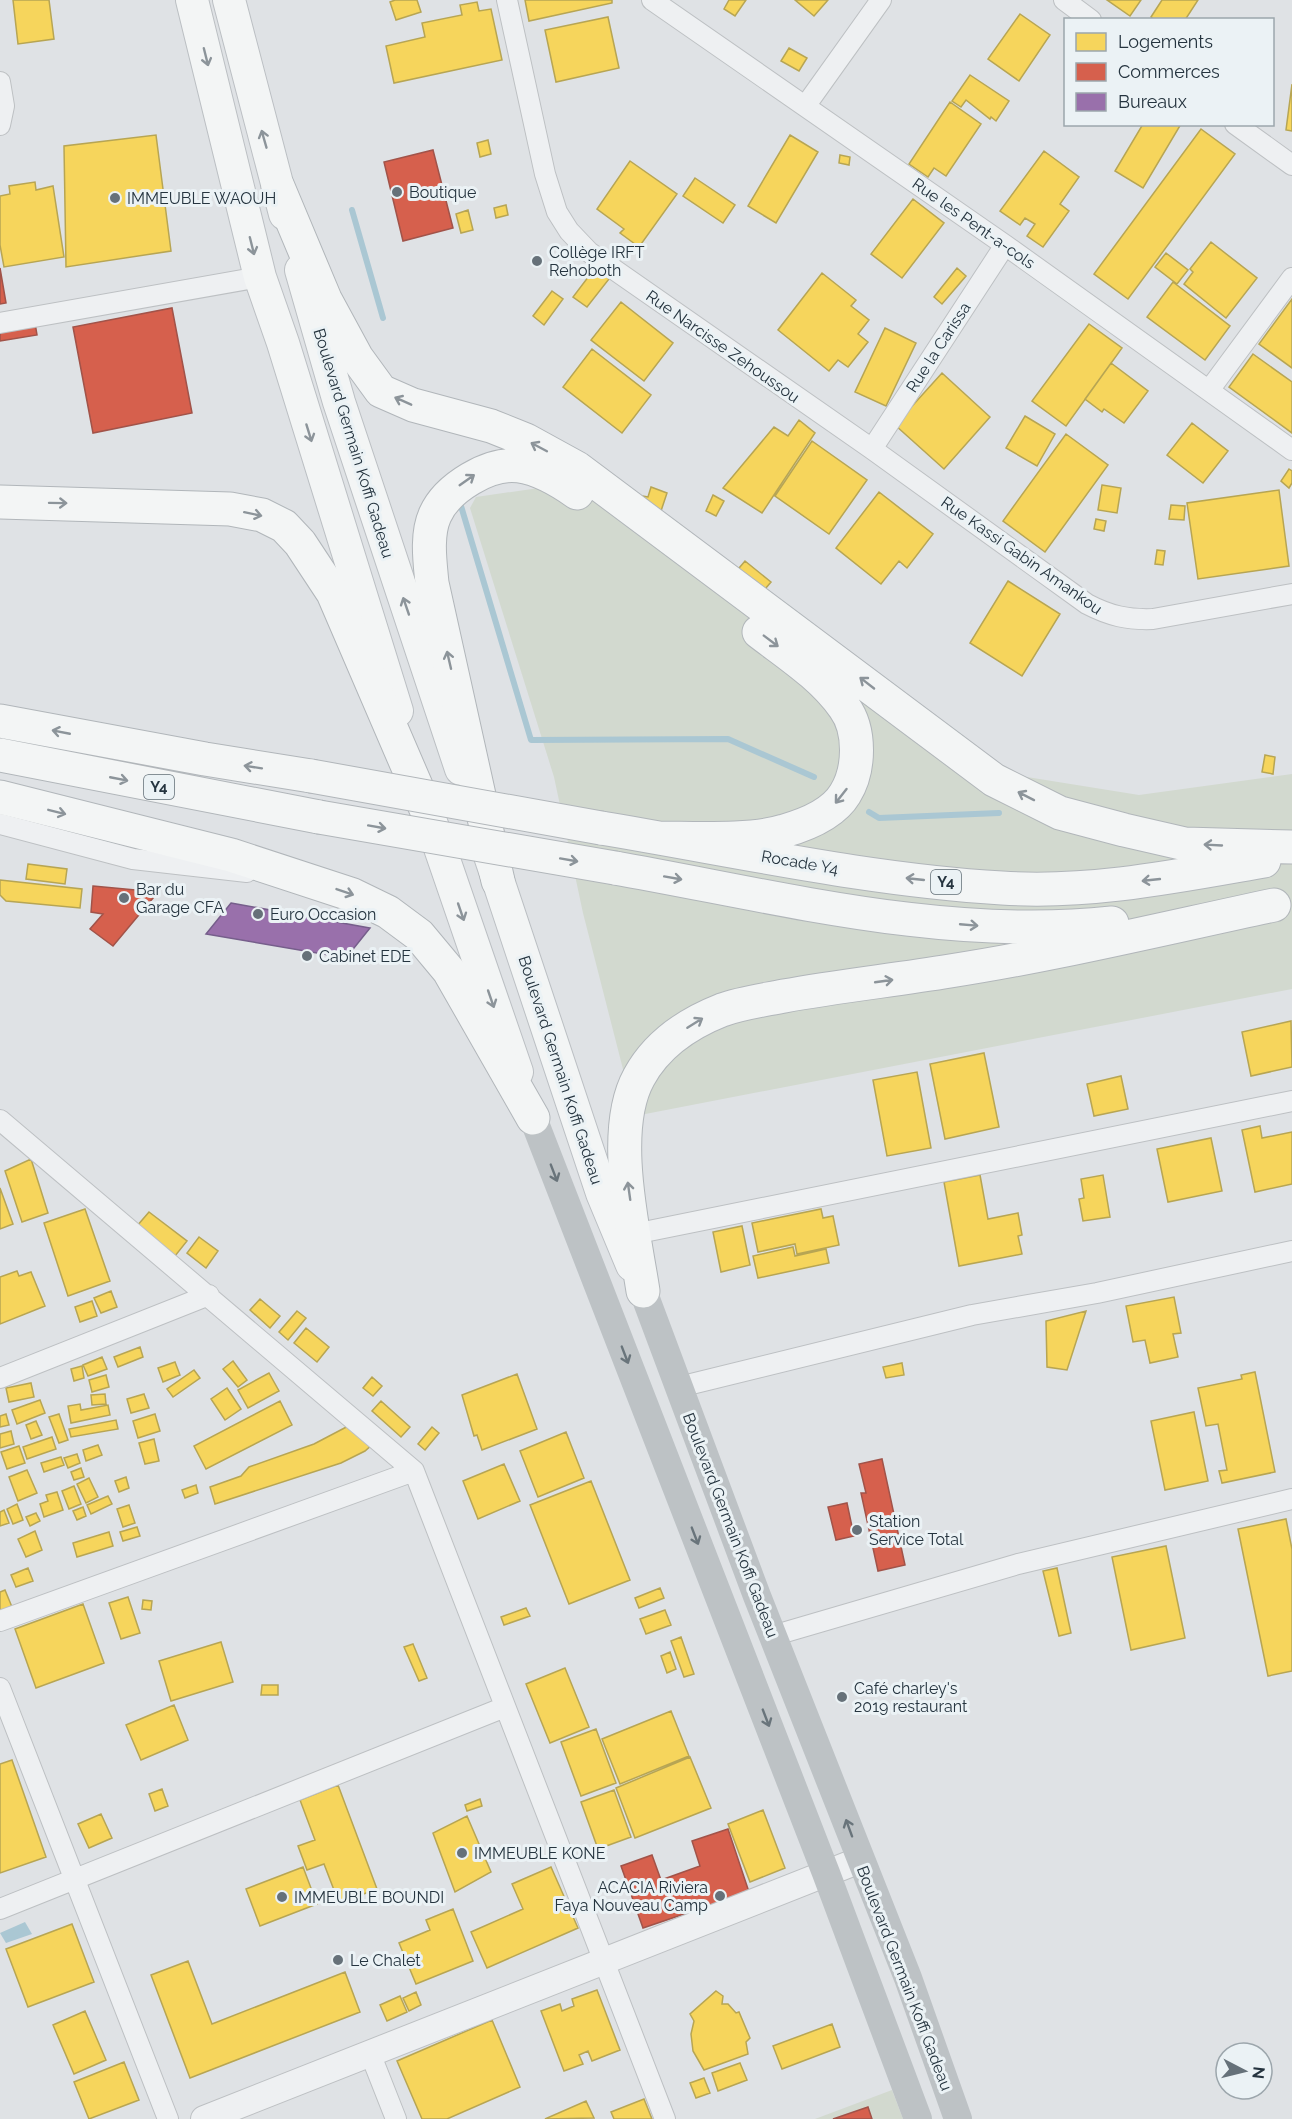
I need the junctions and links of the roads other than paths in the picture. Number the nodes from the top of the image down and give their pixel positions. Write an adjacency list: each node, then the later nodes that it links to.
1 (192, 0): 15 (main road, one-way to 15)
2 (229, 0): 13 (main road, Boulevard Germain Koffi Gadeau, one-way to 2)
3 (507, 0): 19 (street, Rue Narcisse Zehoussou)
4 (652, 0): 9 (street, Rue les Pent-a-cols)
5 (881, 0): 9 (street)
6 (1064, 0): 7 (street)
7 (1088, 18)
8 (0, 82): 10 (street)
9 (806, 105): 14 (street, Rue les Pent-a-cols)
10 (0, 125)
11 (1238, 126): 12 (street)
12 (1292, 165)
13 (278, 187): 29 (highway, one-way to 13); 32 (main road, Boulevard Germain Koffi Gadeau, one-way to 13)
14 (1005, 245): 18 (street, Rue les Pent-a-cols); 19 (street, Rue la Carissa)
15 (260, 277): 17 (street); 26 (main road, one-way to 26)
16 (1292, 278): 18 (street)
17 (0, 323)
18 (1210, 389): 20 (street, Rue les Pent-a-cols)
19 (872, 449): 22 (street, Rue Kassi Gabin Amankou)
20 (1292, 450)
21 (0, 502): 26 (highway, one-way to 26)
22 (1292, 594)
23 (0, 721): 28 (highway, Rocade Y4 / Y4, one-way to 23, bridge)
24 (0, 755): 33 (highway, Y4, one-way to 33, bridge)
25 (0, 797): 31 (highway, one-way to 31)
26 (429, 816): 35 (main road, one-way to 35)
27 (0, 824): 31 (street)
28 (660, 838): 30 (highway, Rocade Y4 / Y4, one-way to 28); 32 (highway, one-way to 28)
29 (1292, 847)
30 (1292, 856)
31 (306, 879): 35 (highway, one-way to 35)
32 (498, 881): 37 (main road, Boulevard Germain Koffi Gadeau)
33 (1283, 904): 37 (highway, one-way to 33)
34 (1292, 1101): 37 (street)
35 (533, 1118): 50 (main road, one-way to 50)
36 (0, 1120): 40 (street)
37 (627, 1235): 39 (highway)
38 (1292, 1251): 42 (street)
39 (643, 1291): 42 (main road, Boulevard Germain Koffi Gadeau)
40 (209, 1295): 41 (street); 43 (street)
41 (0, 1378)
42 (679, 1386): 46 (main road, Boulevard Germain Koffi Gadeau)
43 (414, 1471): 45 (street); 48 (street)
44 (1292, 1498): 46 (street)
45 (0, 1621)
46 (772, 1636): 49 (main road, Boulevard Germain Koffi Gadeau, one-way to 46)
47 (0, 1688): 51 (street)
48 (505, 1707): 51 (street); 53 (street)
49 (860, 1860): 50 (street); 60 (main road, Boulevard Germain Koffi Gadeau)
50 (826, 1873): 53 (street); 59 (main road)
51 (75, 1880): 52 (street); 55 (street)
52 (0, 1909)
53 (604, 1961): 54 (street); 58 (street)
54 (370, 2053): 56 (street); 57 (street)
55 (168, 2119)
56 (204, 2119)
57 (396, 2119)
58 (665, 2119)
59 (918, 2119)
60 (958, 2119)

